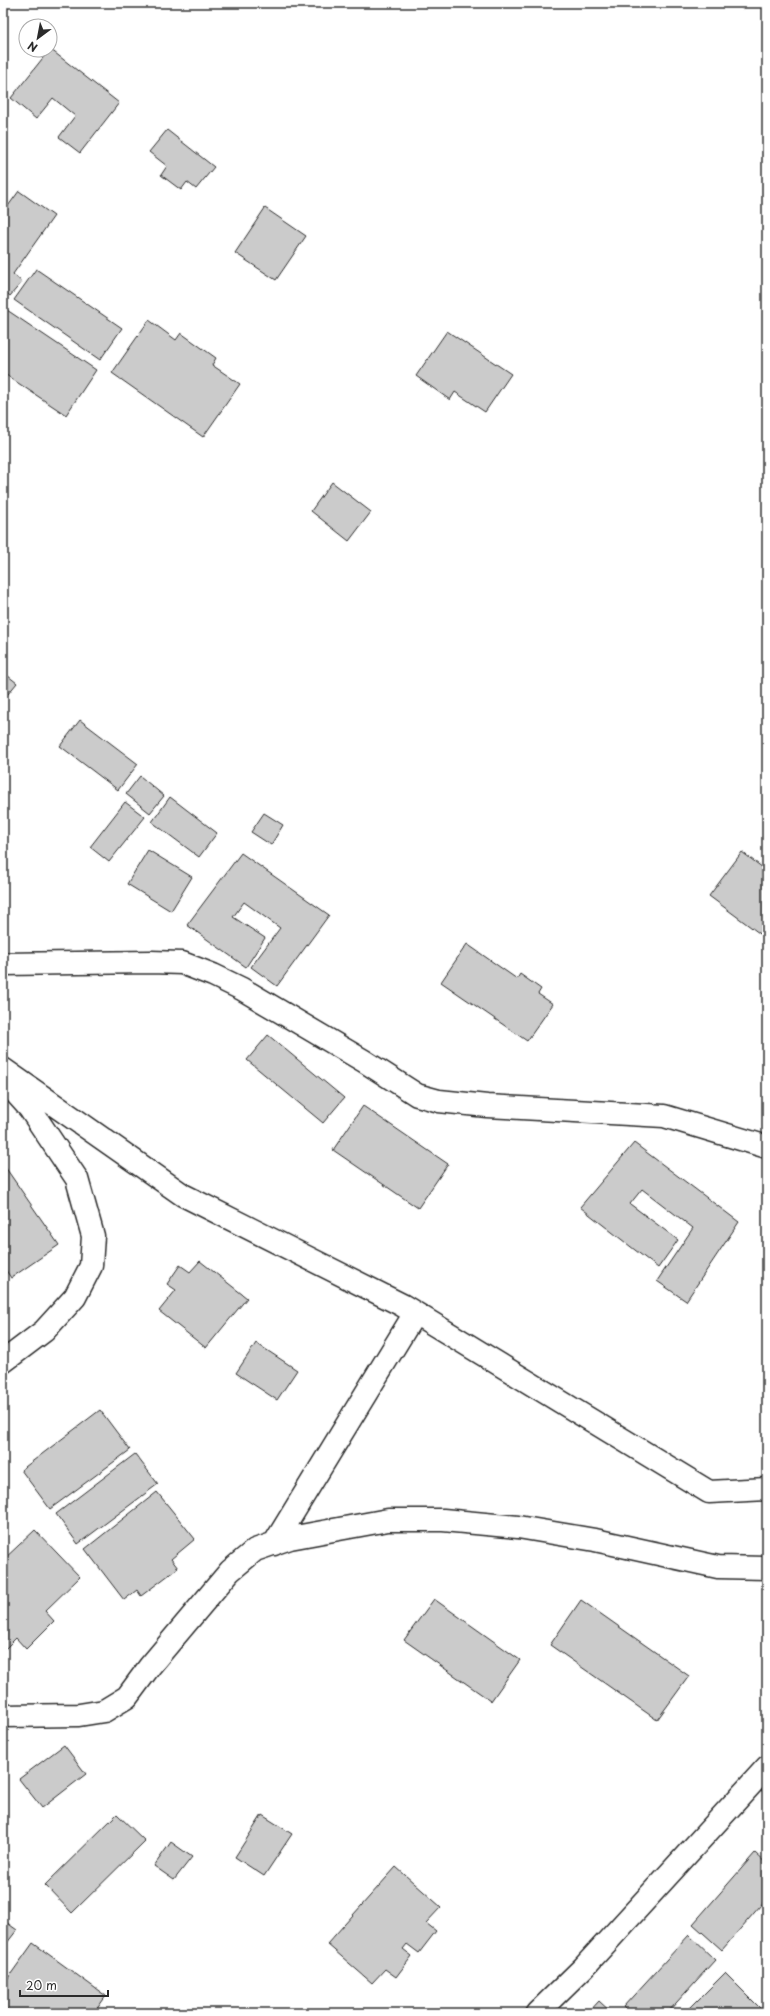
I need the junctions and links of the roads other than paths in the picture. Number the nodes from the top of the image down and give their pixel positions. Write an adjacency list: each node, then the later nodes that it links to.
1 (3, 964): 4 (street)
2 (3, 1069): 5 (street)
3 (3, 1079): 6 (street)
4 (767, 1147)
5 (415, 1313): 7 (street); 8 (street)
6 (3, 1362)
7 (767, 1489)
8 (274, 1544): 9 (street); 10 (street)
9 (767, 1568)
10 (3, 1716)
11 (767, 1767): 12 (street)
12 (538, 2013)

